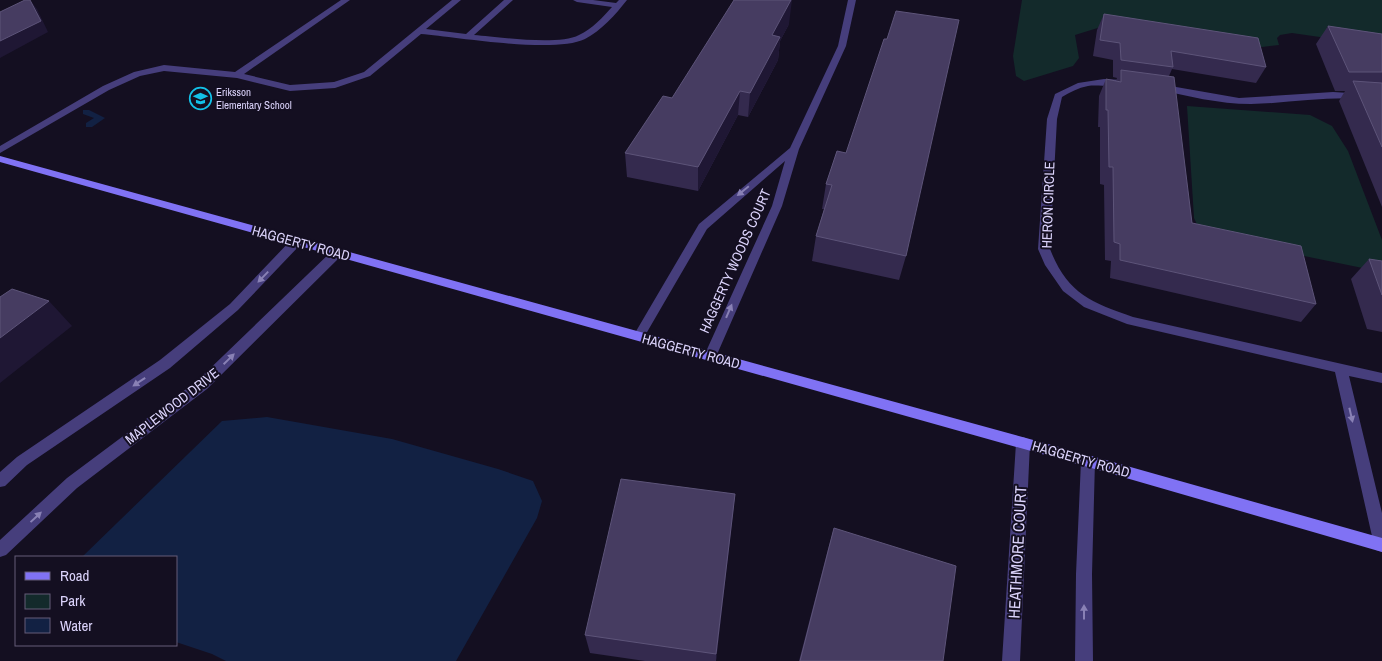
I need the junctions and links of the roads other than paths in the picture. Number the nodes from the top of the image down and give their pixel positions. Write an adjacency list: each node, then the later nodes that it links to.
1 (346, 0): 9 (street)
2 (457, 0): 7 (street)
3 (509, 0): 8 (street)
4 (578, 0): 6 (street)
5 (852, 0): 13 (street, HAGGERTY WOODS COURT)
6 (620, 3): 8 (street)
7 (420, 31): 8 (street); 9 (street)
8 (469, 35)
9 (237, 75): 14 (street)
10 (1134, 84): 20 (street, HERON CIRCLE)
11 (1151, 86): 12 (street)
12 (1382, 98)
13 (794, 148): 18 (street, HAGGERTY WOODS COURT, one-way to 18); 19 (street, HAGGERTY WOODS COURT, one-way to 13)
14 (0, 150)
15 (0, 159): 16 (main road, HAGGERTY ROAD)
16 (296, 242): 17 (main road, HAGGERTY ROAD); 24 (street, one-way to 24)
17 (338, 253): 18 (main road, HAGGERTY ROAD); 26 (street, MAPLEWOOD DRIVE, one-way to 17)
18 (638, 336): 19 (main road, HAGGERTY ROAD)
19 (710, 356): 22 (main road, HAGGERTY ROAD)
20 (1340, 367): 21 (street, HERON CIRCLE); 25 (street, one-way to 25)
21 (1382, 378)
22 (1023, 443): 23 (main road, HAGGERTY ROAD); 27 (street, HEATHMORE COURT)
23 (1088, 461): 25 (main road, HAGGERTY ROAD); 28 (street, one-way to 23)
24 (0, 481)
25 (1382, 545)
26 (0, 550)
27 (1011, 661)
28 (1084, 661)

